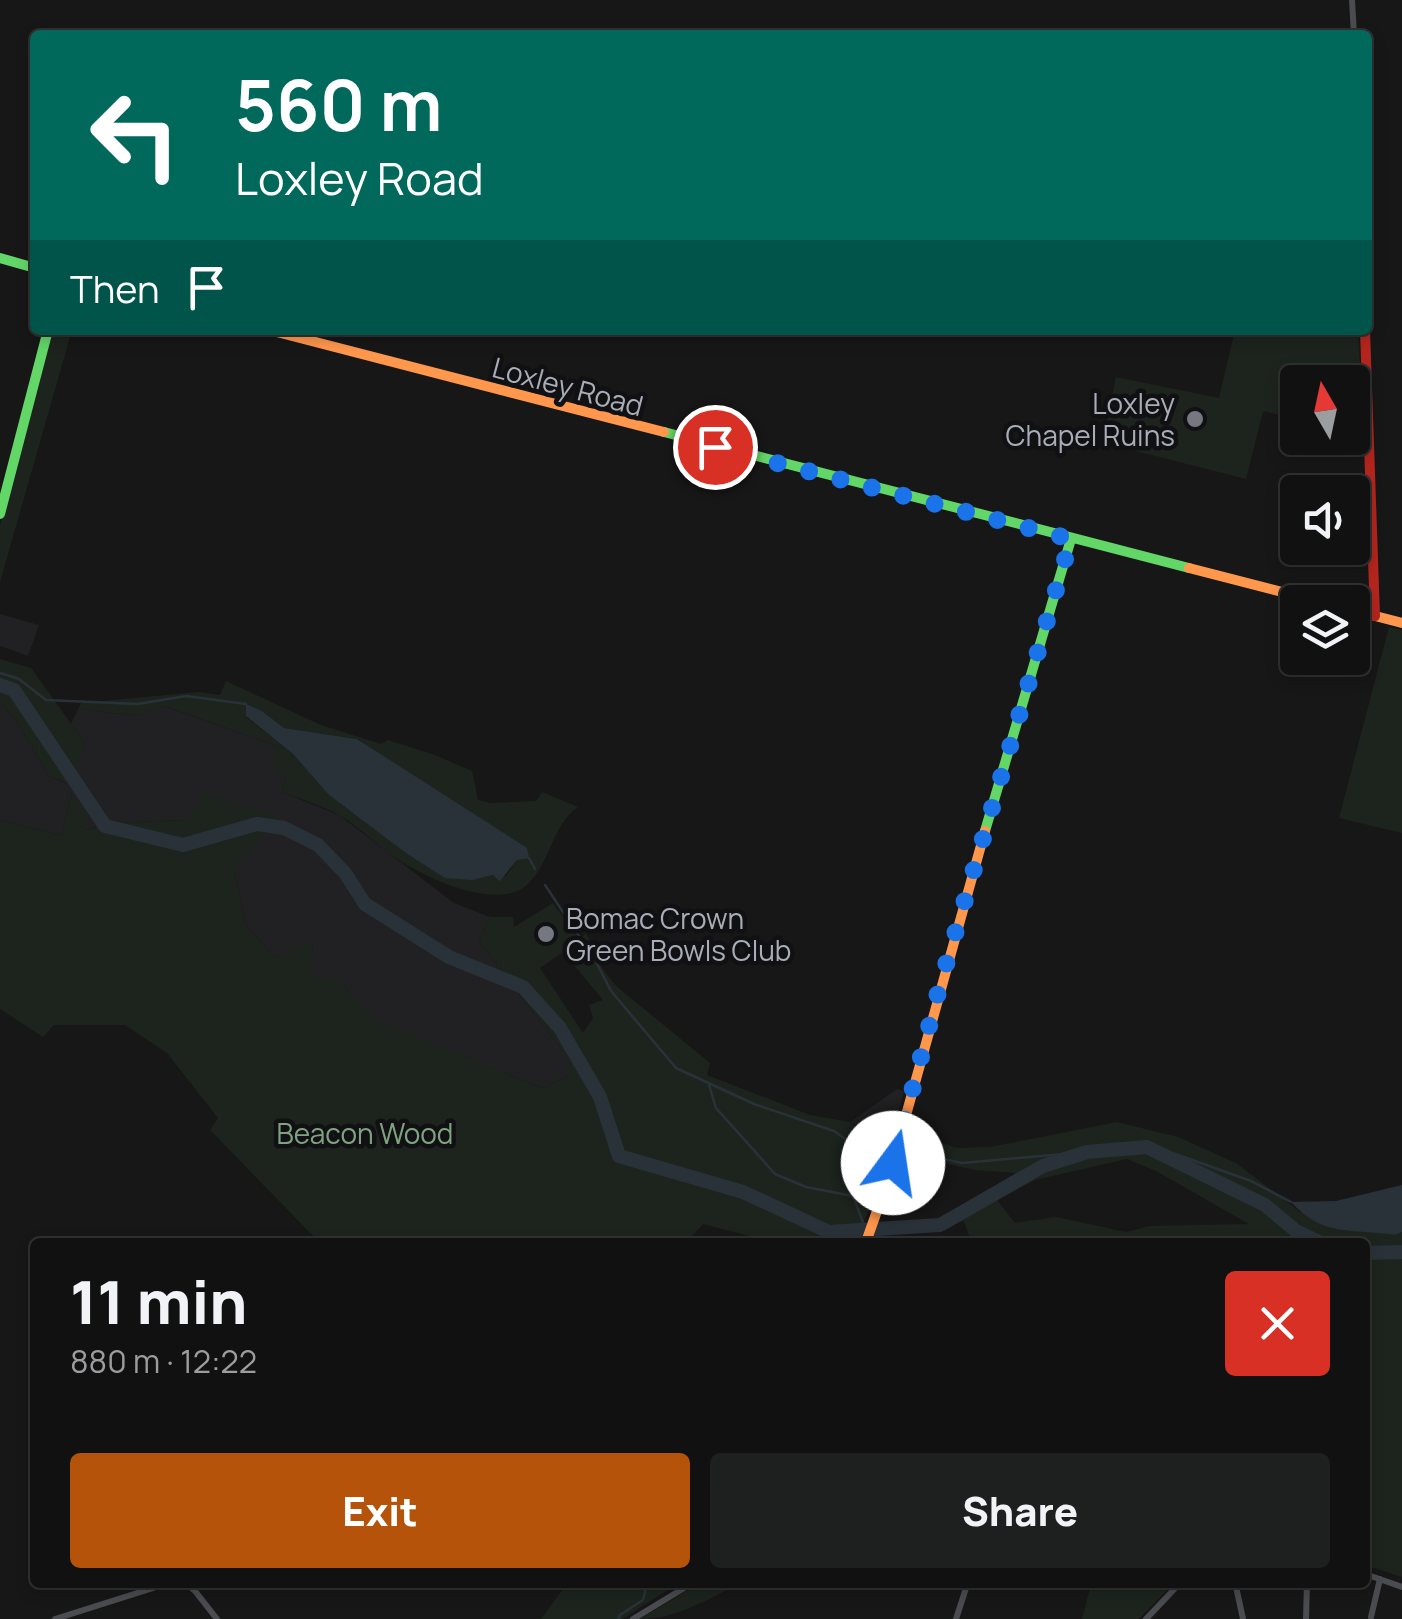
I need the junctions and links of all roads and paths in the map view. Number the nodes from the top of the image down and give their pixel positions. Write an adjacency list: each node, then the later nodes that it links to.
1 (1352, 0): 2 (street)
2 (1354, 30)
3 (0, 258): 4 (street)
4 (30, 267)
5 (47, 335): 8 (street)
6 (288, 335): 9 (street, Loxley Road)
7 (1364, 335): 12 (street)
8 (0, 514)
9 (1071, 539): 10 (street, Loxley Road); 14 (street)
10 (1280, 592)
11 (1370, 615): 12 (street)
12 (1375, 616): 13 (street)
13 (1402, 623)
14 (868, 1238)
15 (1370, 1576): 16 (street)
16 (1380, 1579): 17 (street); 25 (street)
17 (1402, 1587)
18 (153, 1588): 26 (street)
19 (190, 1588): 27 (street)
20 (684, 1588): 28 (street)
21 (966, 1588): 29 (street)
22 (1175, 1588): 30 (street)
23 (1236, 1588): 31 (street)
24 (1307, 1588): 32 (street)
25 (1371, 1617)
26 (55, 1619)
27 (217, 1619)
28 (633, 1619)
29 (956, 1619)
30 (1146, 1619)
31 (1243, 1619)
32 (1306, 1619)

